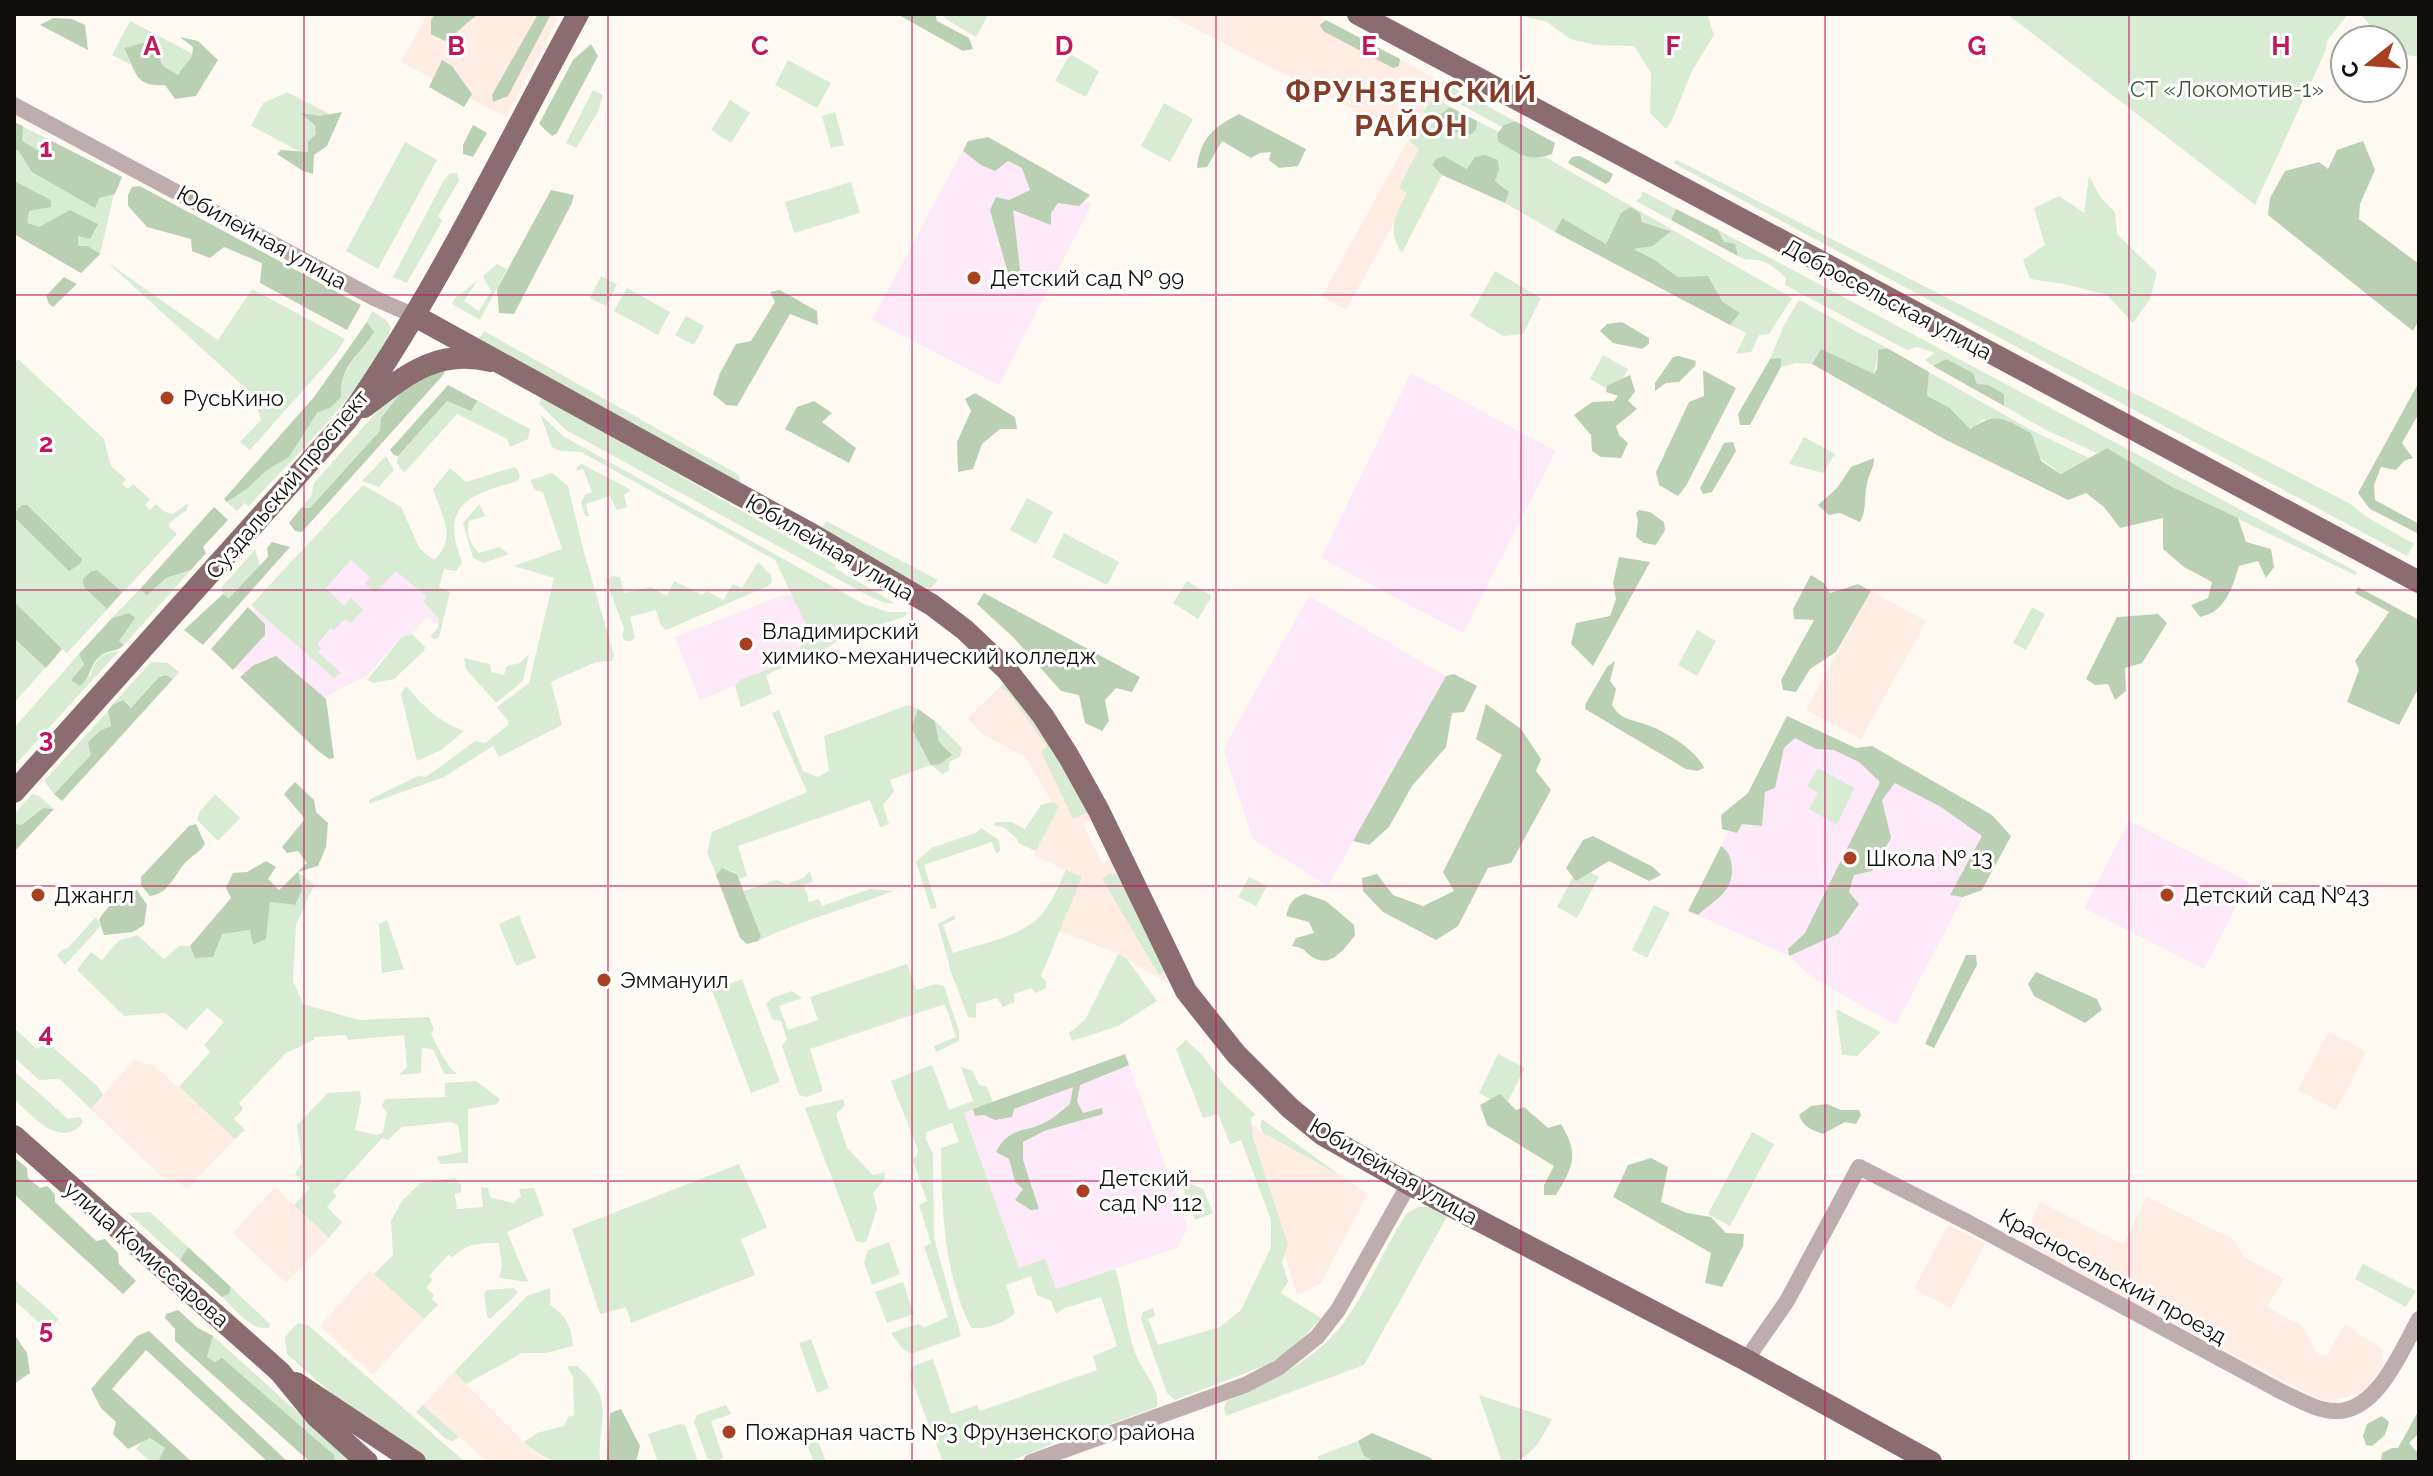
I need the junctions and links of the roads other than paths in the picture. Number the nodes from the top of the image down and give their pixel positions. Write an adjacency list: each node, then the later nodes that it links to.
1 (578, 14): 4 (main road, Суздальский проспект)
2 (1358, 14): 7 (main road, Добросельская улица)
3 (14, 105): 4 (street, Юбилейная улица)
4 (415, 316): 5 (main road, Юбилейная улица); 6 (main road, Суздальский проспект)
5 (506, 365): 6 (main road); 10 (main road, Юбилейная улица)
6 (347, 420): 8 (main road, Суздальский проспект)
7 (2419, 582)
8 (14, 792)
9 (14, 1136): 13 (main road, улица Комиссарова)
10 (1409, 1184): 12 (main road, Юбилейная улица); 16 (street)
11 (2419, 1319): 12 (street, Красносельский проезд)
12 (1746, 1360): 17 (main road, Юбилейная улица)
13 (280, 1372): 14 (main road, улица Комиссарова); 15 (main road, улица Комиссарова)
14 (367, 1462)
15 (415, 1462)
16 (1031, 1462)
17 (1931, 1462)

